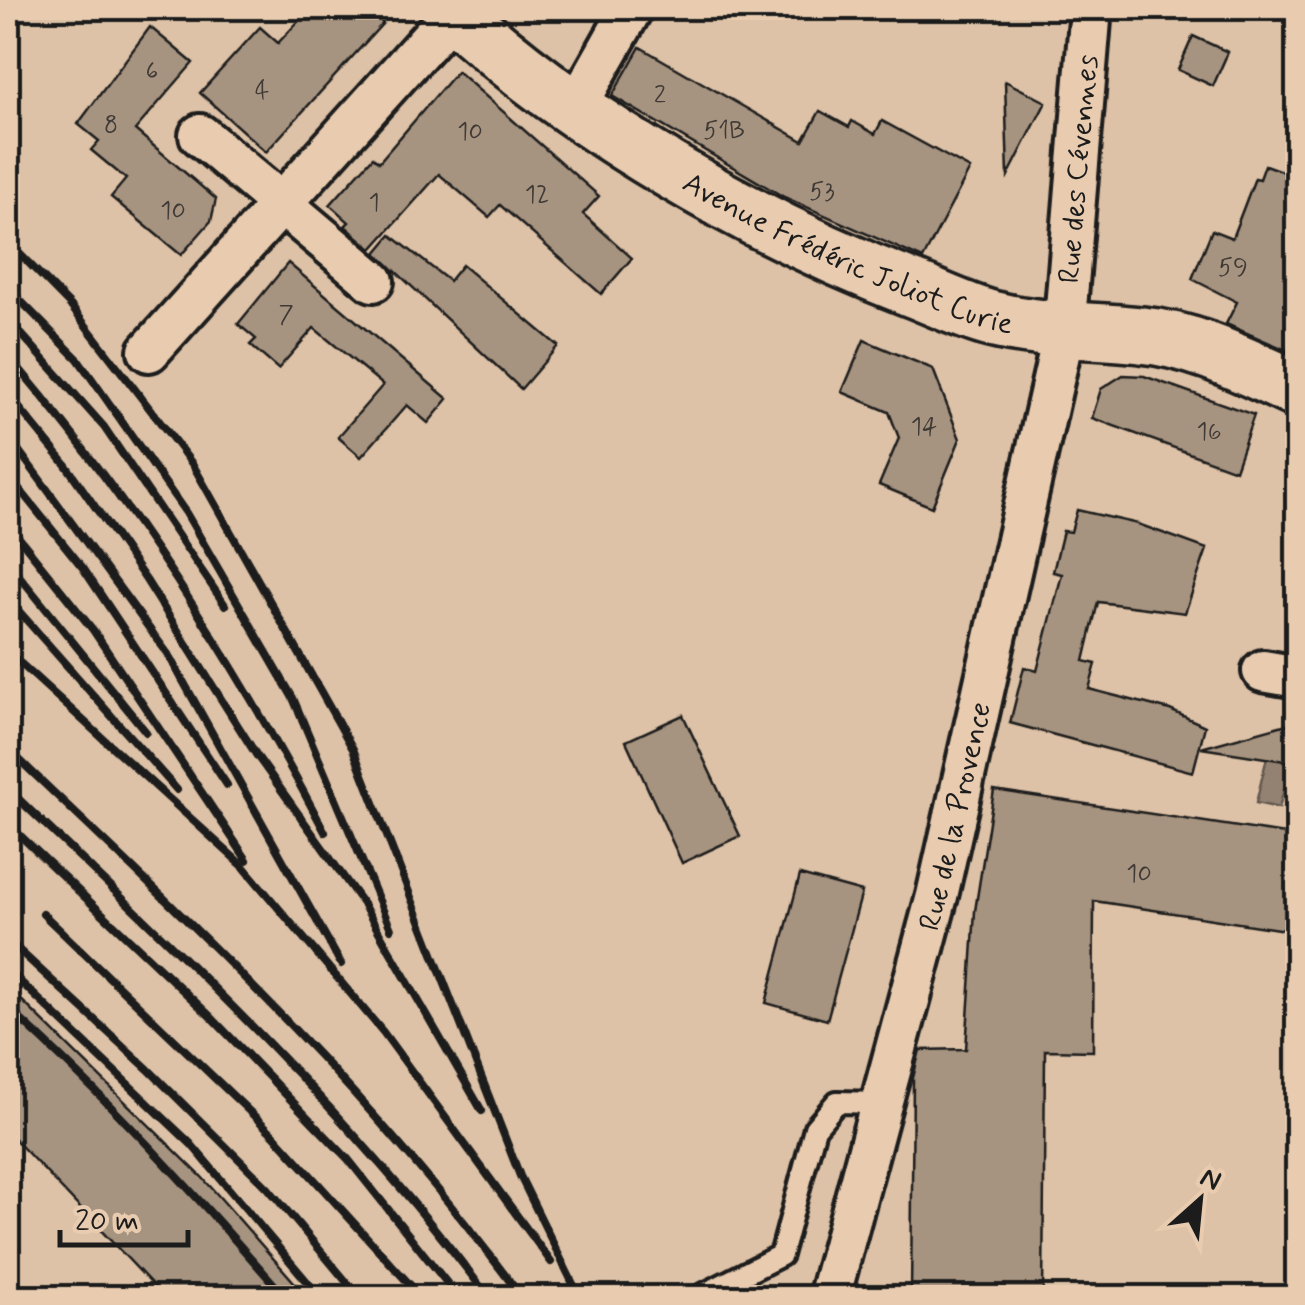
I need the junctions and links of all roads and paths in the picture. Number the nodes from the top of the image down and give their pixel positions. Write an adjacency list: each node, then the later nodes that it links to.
1 (632, 8): 4 (street)
2 (1090, 8): 8 (street, Rue des Cévennes)
3 (451, 10): 4 (street, Avenue Frédéric Joliot Curie); 6 (street)
4 (575, 109): 8 (street, Avenue Frédéric Joliot Curie)
5 (200, 135): 6 (street)
6 (279, 206): 7 (street); 9 (street)
7 (373, 281)
8 (1064, 332): 10 (street, Avenue Frédéric Joliot Curie); 11 (street, Rue de la Provence)
9 (149, 351)
10 (1298, 390)
11 (882, 1103): 12 (lane); 13 (street, Rue de la Provence)
12 (697, 1298)
13 (829, 1298)

